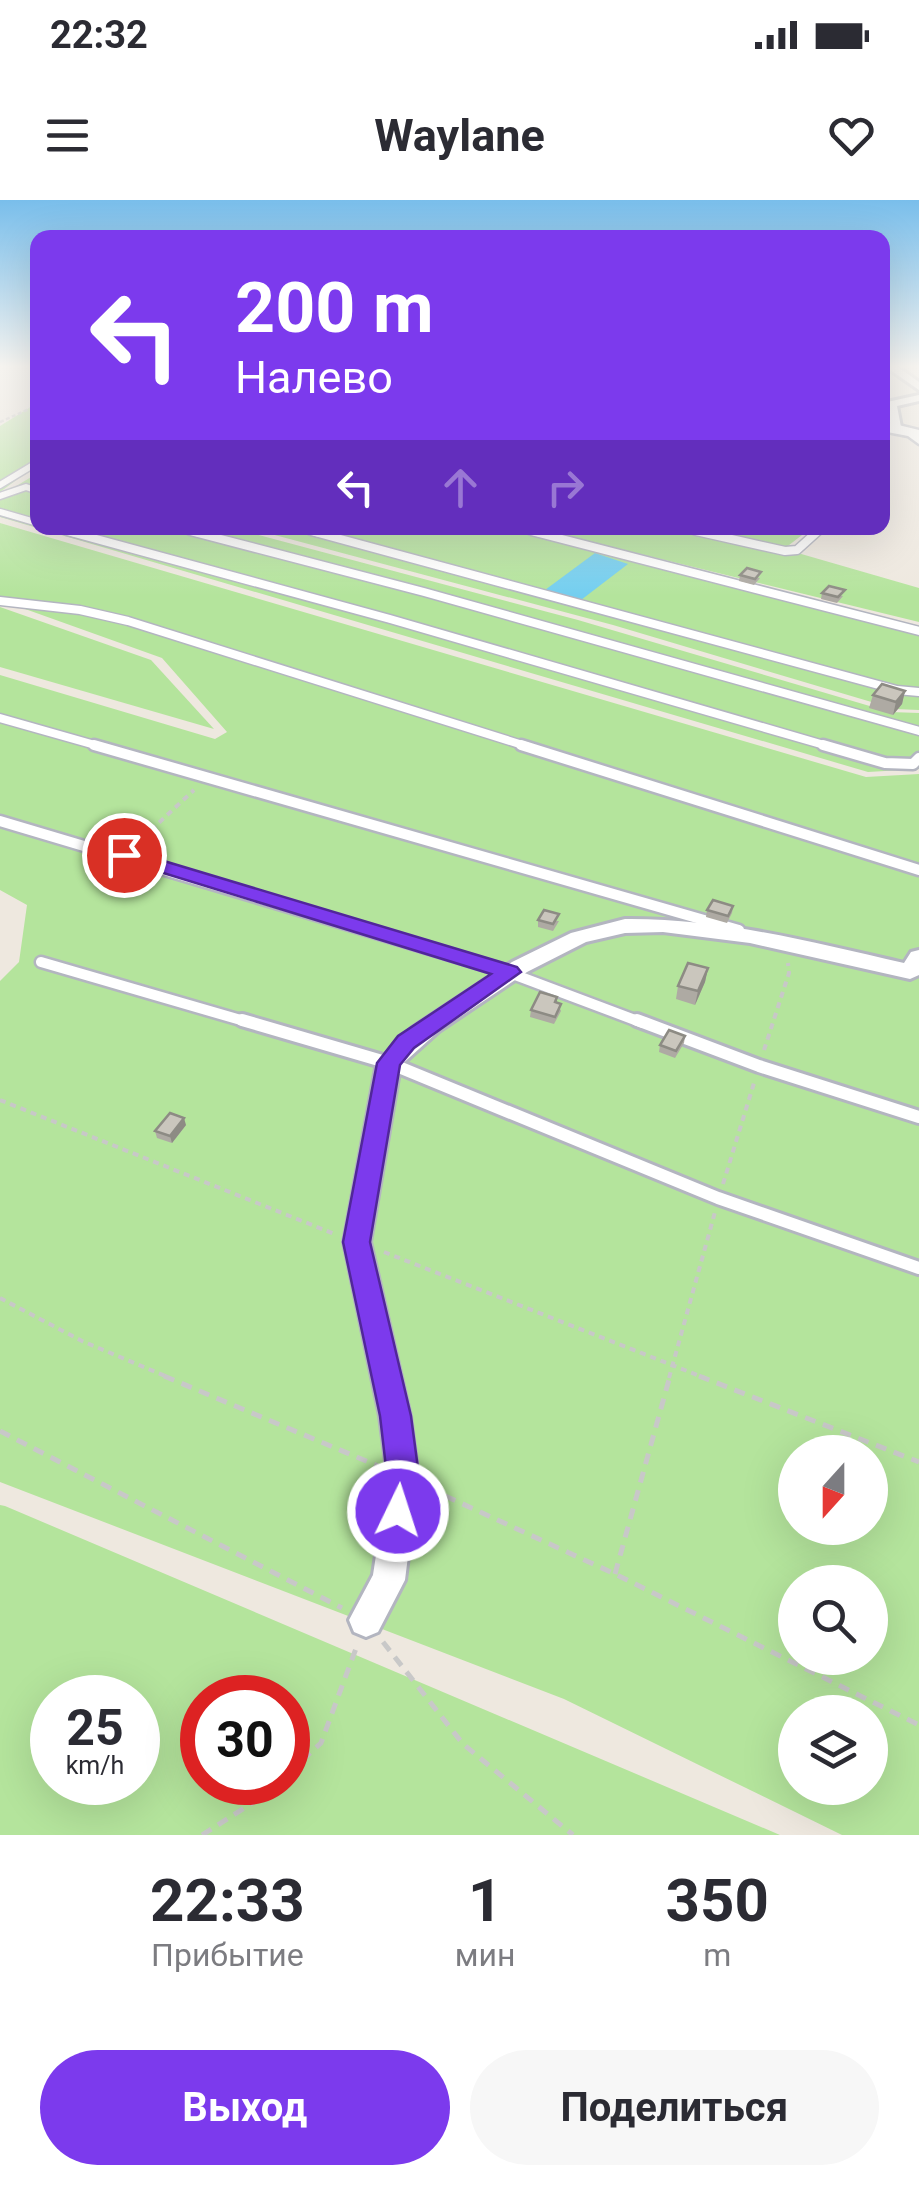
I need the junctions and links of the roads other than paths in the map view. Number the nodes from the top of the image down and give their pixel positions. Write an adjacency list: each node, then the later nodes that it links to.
1 (30, 467): 2 (lane)
2 (0, 486)
3 (30, 488): 4 (lane)
4 (0, 496)
5 (0, 512): 6 (lane)
6 (30, 521)
7 (81, 535): 18 (lane)
8 (205, 535): 17 (lane)
9 (325, 535): 15 (lane)
10 (545, 535): 14 (lane)
11 (713, 535): 12 (lane)
12 (813, 535)
13 (0, 601): 20 (lane)
14 (919, 631)
15 (919, 692)
16 (0, 718): 21 (lane)
17 (919, 732)
18 (919, 758)
19 (0, 821): 24 (lane)
20 (919, 870)
21 (786, 944): 22 (street); 24 (street)
22 (919, 957)
23 (41, 962): 25 (lane)
24 (510, 972): 25 (street); 26 (lane)
25 (389, 1063): 27 (lane); 28 (street)
26 (919, 1117)
27 (919, 1268)
28 (366, 1620)

